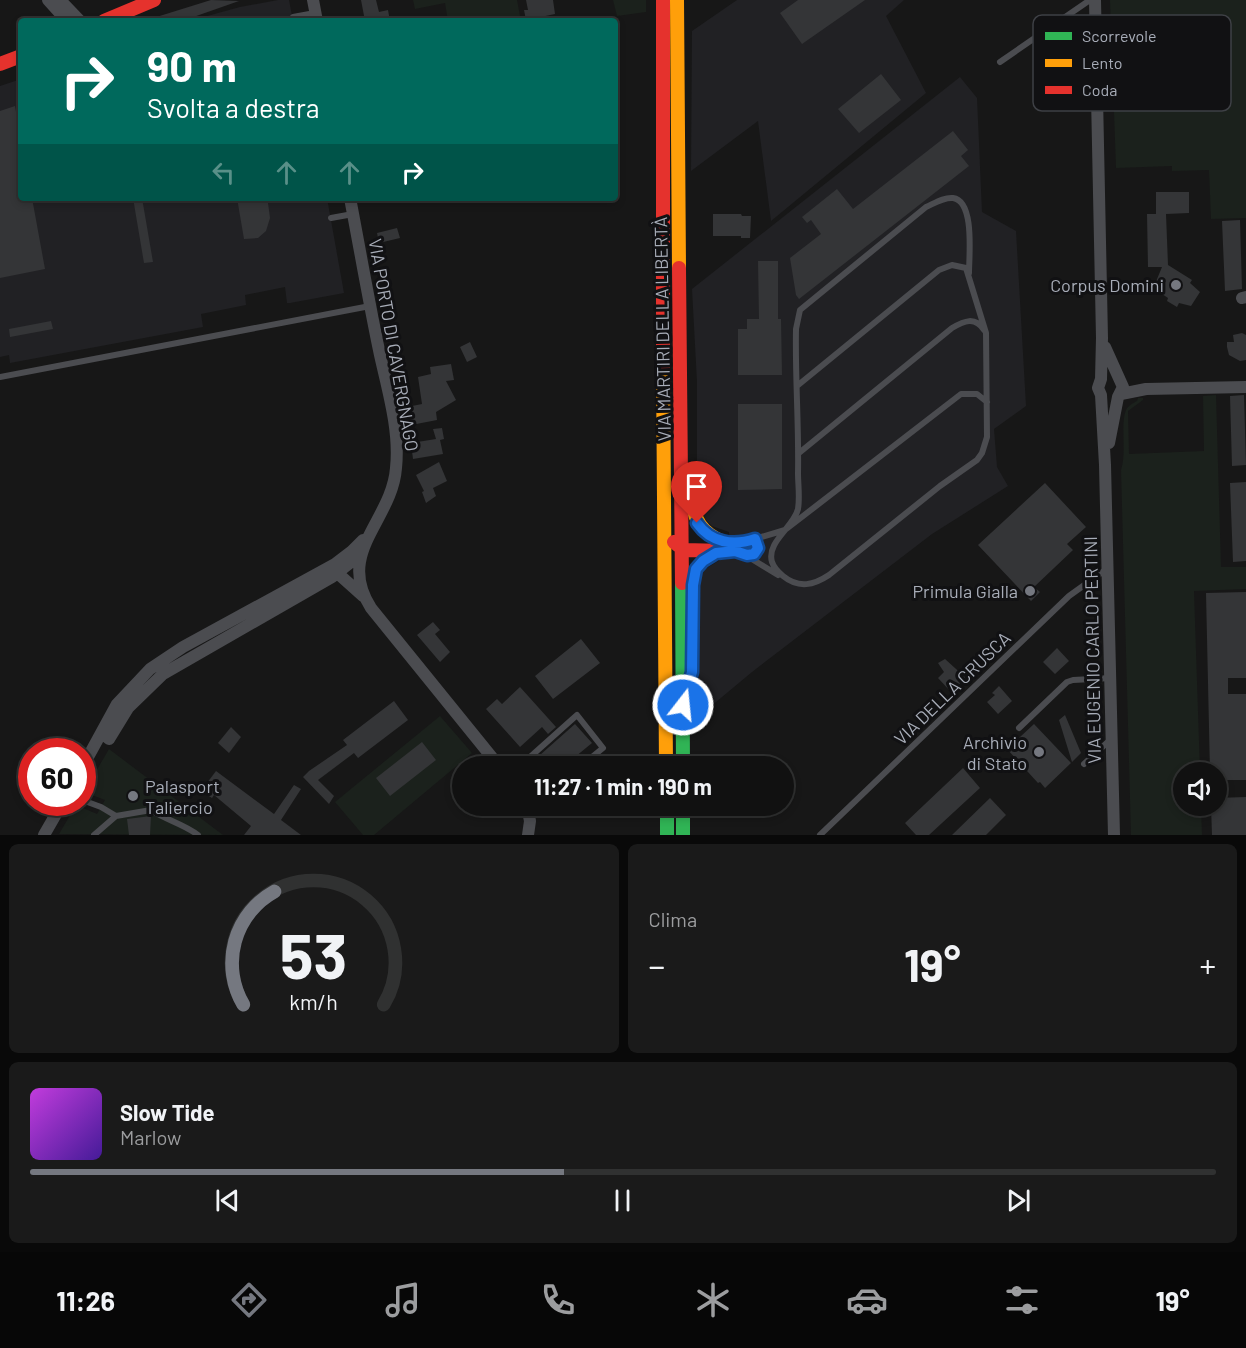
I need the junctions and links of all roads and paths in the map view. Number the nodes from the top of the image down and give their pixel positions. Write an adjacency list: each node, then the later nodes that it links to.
1 (48, 0): 13 (street)
2 (60, 0): 14 (street)
3 (154, 0): 15 (main road)
4 (313, 0): 12 (street)
5 (652, 0): 25 (main road, VIA MARTIRI DELLA LIBERTÀ)
6 (663, 0): 25 (main road, VIA MARTIRI DELLA LIBERTÀ)
7 (677, 0): 33 (main road, VIA MARTIRI DELLA LIBERTÀ)
8 (1094, 0): 9 (lane); 10 (street)
9 (1068, 15)
10 (1094, 15)
11 (292, 17): 12 (lane)
12 (316, 17)
13 (64, 18)
14 (77, 18)
15 (111, 18)
16 (1033, 39): 18 (lane)
17 (18, 57): 19 (main road)
18 (1000, 62)
19 (0, 64)
20 (1097, 111): 28 (street)
21 (351, 201): 22 (street, VIA PORTO DI CAVERGNAGO)
22 (353, 214): 23 (lane); 26 (street, VIA PORTO DI CAVERGNAGO)
23 (331, 218)
24 (969, 273): 27 (lane); 34 (lane); 34 (lane)
25 (663, 289): 30 (main road, VIA MARTIRI DELLA LIBERTÀ)
26 (370, 306): 29 (lane); 43 (street, VIA PORTO DI CAVERGNAGO)
27 (986, 333): 39 (lane); 40 (lane)
28 (1102, 338): 31 (street); 32 (street)
29 (0, 377)
30 (663, 377): 45 (main road); 55 (main road, VIA MARTIRI DELLA LIBERTÀ)
31 (1101, 378): 32 (street); 37 (street)
32 (1120, 379): 36 (street); 38 (street)
33 (681, 382): 45 (main road, VIA MARTIRI DELLA LIBERTÀ); 46 (main road)
34 (797, 386): 40 (lane)
35 (1246, 387): 36 (street)
36 (1155, 388): 38 (street)
37 (1101, 395): 38 (street); 41 (street, VIA EUGENIO CARLO PERTINI)
38 (1120, 396): 41 (street, VIA EUGENIO CARLO PERTINI)
39 (987, 402): 42 (lane); 52 (lane)
40 (799, 453): 42 (lane)
41 (1105, 465): 49 (street, VIA EUGENIO CARLO PERTINI)
42 (785, 530): 44 (lane); 52 (lane)
43 (368, 536): 47 (street, VIA PORTO DI CAVERGNAGO); 50 (street)
44 (755, 539): 46 (lane); 48 (lane)
45 (681, 547): 46 (main road); 55 (main road); 56 (main road, VIA MARTIRI DELLA LIBERTÀ)
46 (724, 547): 48 (lane); 56 (main road)
47 (361, 554): 51 (street); 53 (street, VIA PORTO DI CAVERGNAGO)
48 (747, 555): 52 (lane)
49 (1108, 568): 54 (street, VIA EUGENIO CARLO PERTINI); 79 (lane, VIA DELLA CRUSCA)
50 (324, 570): 51 (street); 58 (street)
51 (339, 573): 53 (street); 58 (street)
52 (787, 579)
53 (366, 599): 61 (street, VIA PORTO DI CAVERGNAGO)
54 (1111, 678): 57 (lane); 59 (street, VIA EUGENIO CARLO PERTINI)
55 (666, 685): 64 (main road, VIA MARTIRI DELLA LIBERTÀ)
56 (683, 705): 65 (main road, VIA MARTIRI DELLA LIBERTÀ)
57 (1019, 728)
58 (102, 733): 60 (street)
59 (1112, 739): 66 (lane); 80 (street, VIA EUGENIO CARLO PERTINI)
60 (96, 744)
61 (491, 756)
62 (531, 756): 63 (lane)
63 (593, 756)
64 (666, 756)
65 (683, 756)
66 (1084, 764)
67 (96, 805): 69 (lane)
68 (55, 816): 73 (street)
69 (116, 816): 74 (lane); 75 (lane)
70 (529, 816): 76 (street)
71 (667, 816): 77 (main road)
72 (683, 816): 78 (main road)
73 (44, 835)
74 (94, 835)
75 (198, 835)
76 (528, 835)
77 (667, 835)
78 (683, 835)
79 (820, 835)
80 (1114, 835)

